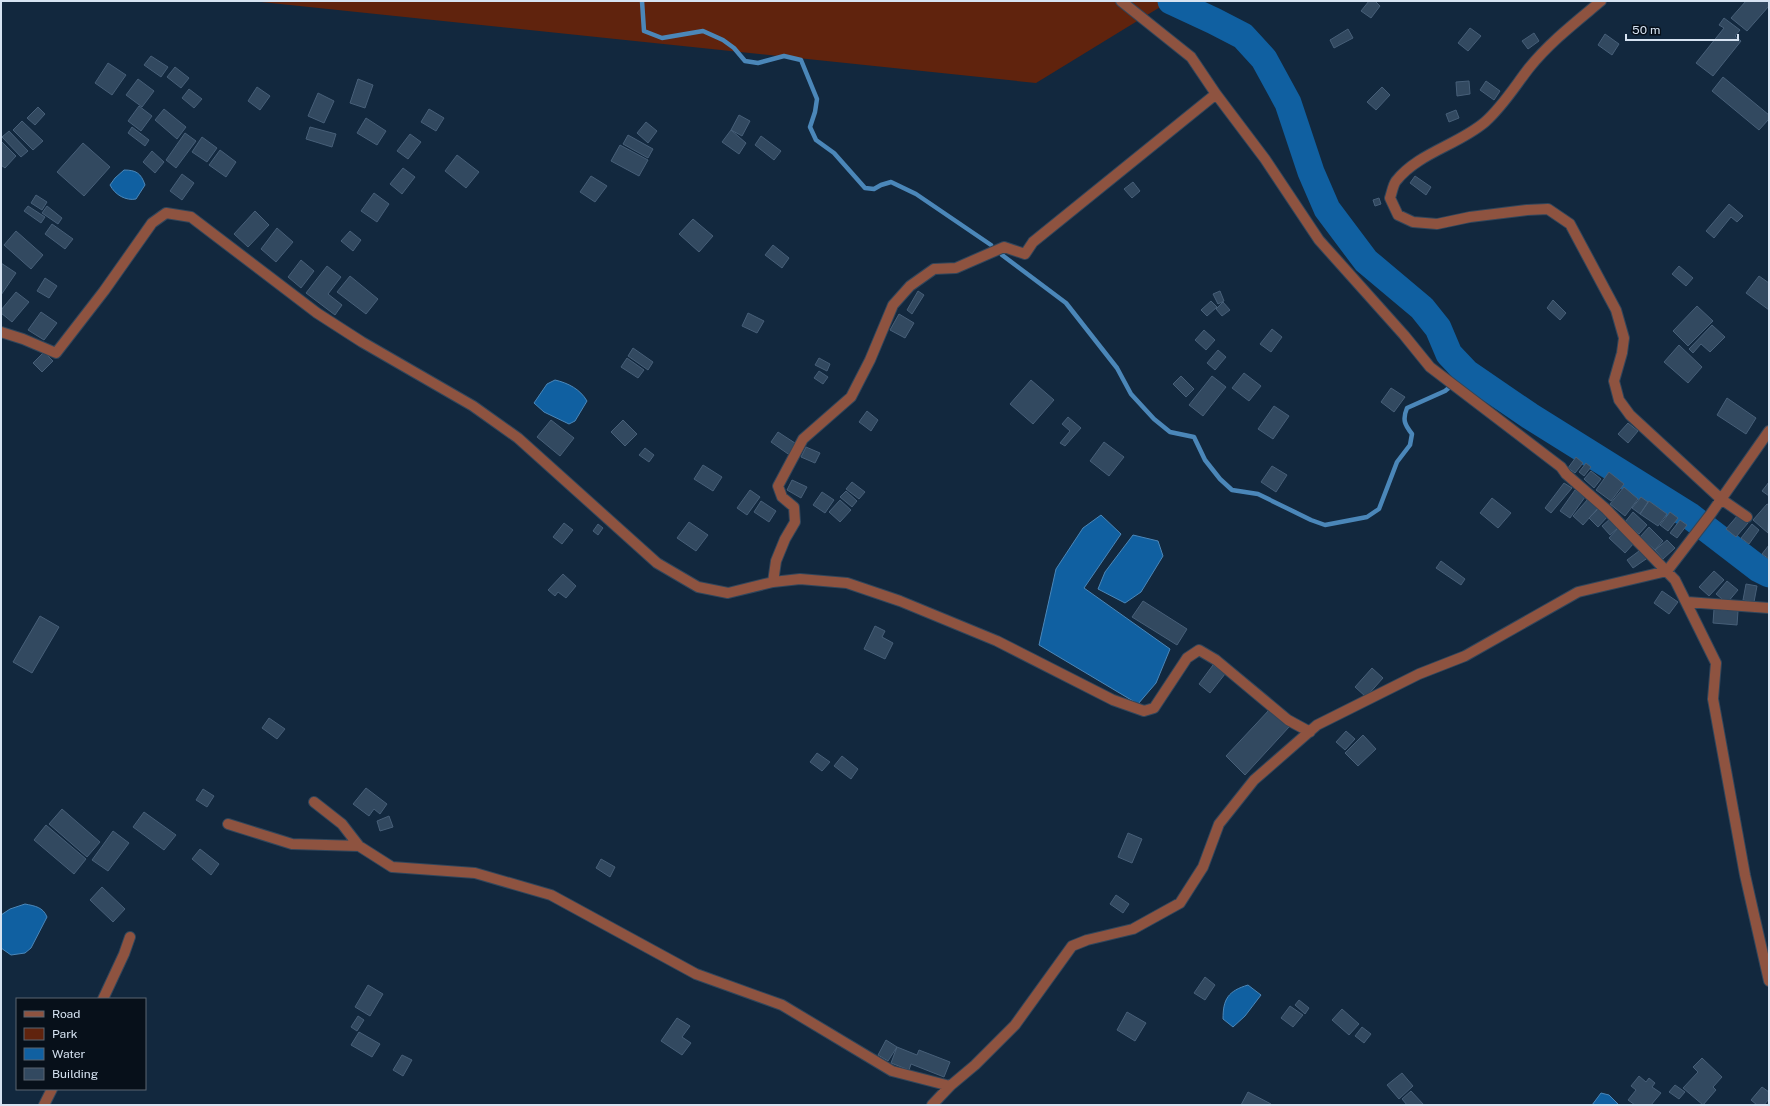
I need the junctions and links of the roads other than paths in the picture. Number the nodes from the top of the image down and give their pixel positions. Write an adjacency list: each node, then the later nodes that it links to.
1 (1121, 1): 3 (street)
2 (1601, 1): 6 (street)
3 (1216, 94): 8 (street); 9 (street)
4 (1, 332): 9 (street)
5 (1769, 431): 6 (street)
6 (1721, 499): 7 (street); 8 (street)
7 (1747, 517)
8 (1667, 571): 10 (street); 12 (street)
9 (773, 582): 12 (street)
10 (1687, 602): 11 (street); 17 (street)
11 (1769, 608)
12 (1310, 732): 19 (street)
13 (314, 802): 15 (street)
14 (228, 824): 15 (street)
15 (360, 846): 19 (street)
16 (130, 937): 18 (street)
17 (1769, 981)
18 (103, 998)
19 (950, 1086): 22 (street)
20 (52, 1090): 21 (street)
21 (44, 1105)
22 (932, 1105)

